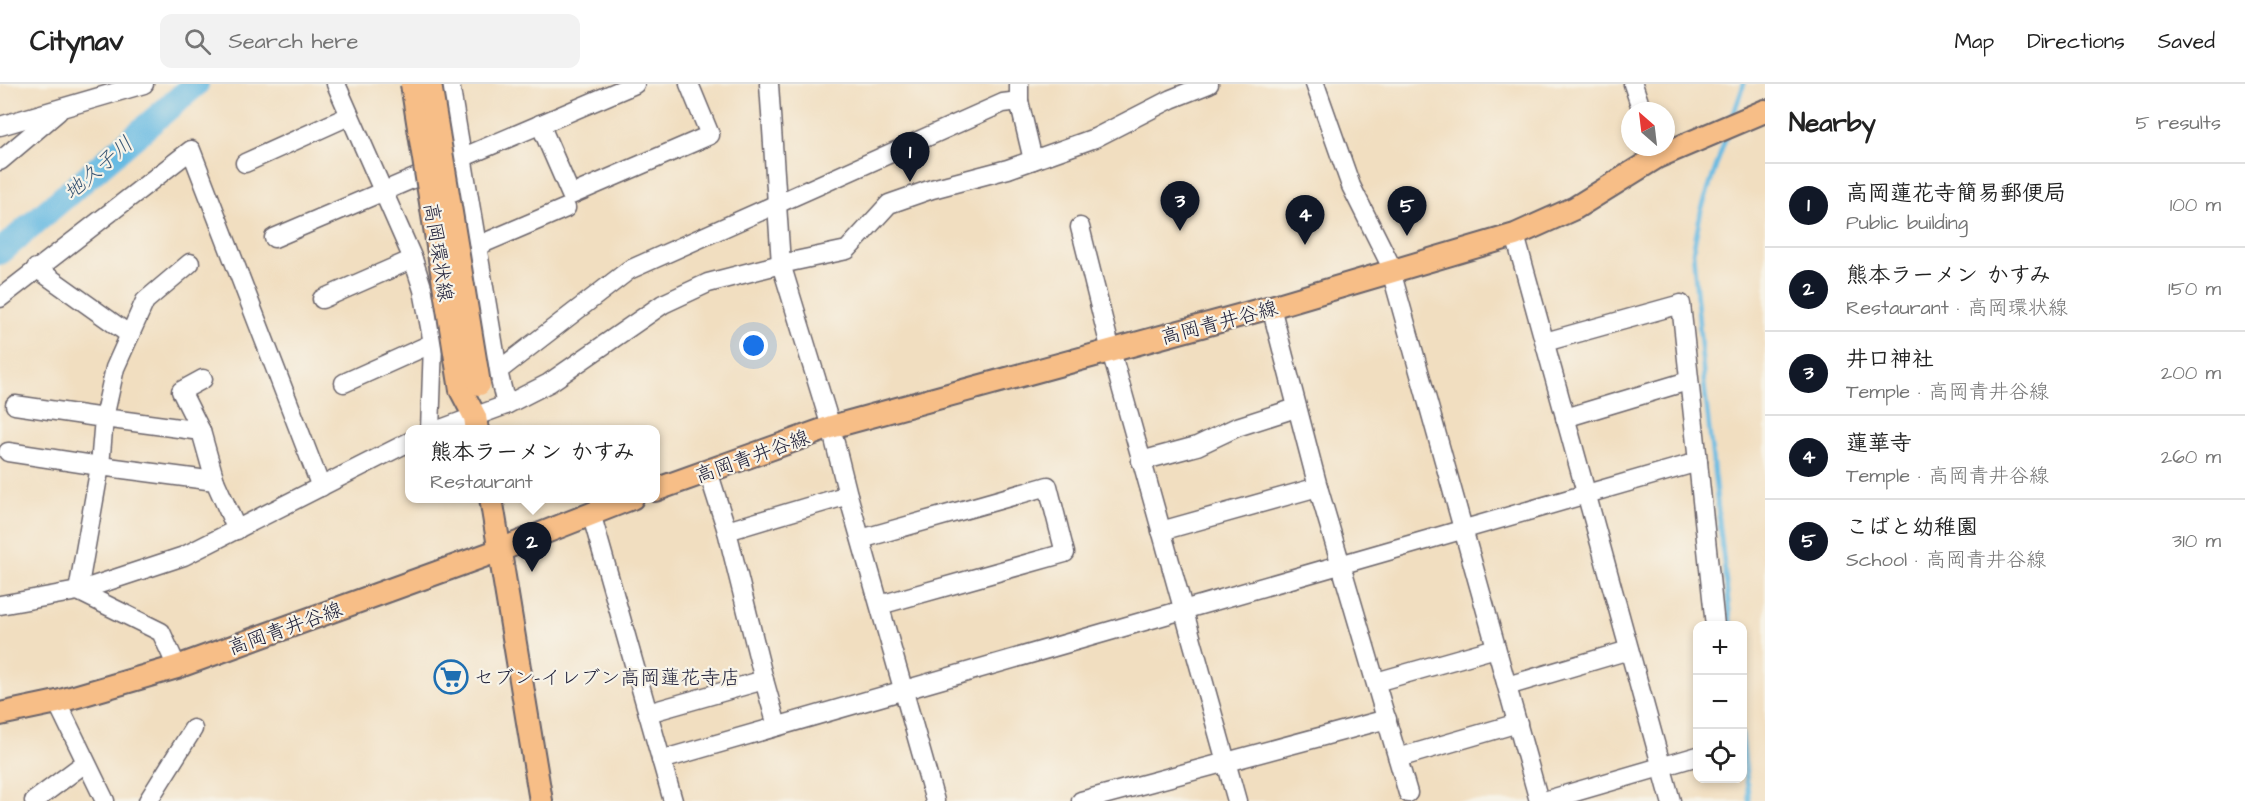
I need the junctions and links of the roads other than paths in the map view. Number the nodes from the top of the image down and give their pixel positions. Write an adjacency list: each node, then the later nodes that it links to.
1 (144, 84): 14 (street)
2 (336, 84): 16 (street)
3 (412, 84): 48 (main road, 高岡環状線, bridge)
4 (430, 84): 48 (main road, 高岡環状線, bridge)
5 (450, 84): 21 (street)
6 (635, 84): 17 (street)
7 (688, 84): 17 (street)
8 (769, 84): 26 (street)
9 (1209, 84): 22 (street)
10 (1315, 84): 36 (street)
11 (1633, 84): 13 (street)
12 (1019, 92): 22 (street); 26 (street)
13 (1639, 102)
14 (63, 107): 18 (street); 23 (street)
15 (1765, 111): 19 (main road, 高岡青井谷線)
16 (349, 116): 24 (street); 25 (street)
17 (540, 124): 21 (street)
18 (0, 126)
19 (1675, 145)
20 (1649, 156): 29 (main road, 高岡青井谷線)
21 (462, 157): 25 (street); 31 (street)
22 (1033, 160): 34 (street)
23 (0, 161)
24 (245, 163)
25 (382, 191): 30 (street); 32 (street)
26 (777, 204): 34 (street); 44 (street)
27 (566, 208): 31 (street)
28 (1080, 226): 43 (street)
29 (1515, 235): 36 (main road, 高岡青井谷線); 41 (street)
30 (274, 238)
31 (477, 246): 44 (street)
32 (413, 259): 38 (street); 42 (street)
33 (190, 263): 40 (street)
34 (781, 264): 50 (street); 56 (street)
35 (36, 268): 37 (street); 40 (street); 65 (street)
36 (1391, 272): 39 (main road, 高岡青井谷線); 74 (street)
37 (0, 298)
38 (322, 299)
39 (1271, 307): 43 (main road, 高岡青井谷線); 51 (street)
40 (130, 335): 52 (street)
41 (1545, 342): 46 (street); 53 (street)
42 (433, 343): 47 (street); 55 (street)
43 (1111, 351): 56 (main road, 高岡青井谷線); 60 (street)
44 (498, 371): 50 (street)
45 (203, 379): 57 (street)
46 (1688, 381): 53 (street); 61 (street)
47 (344, 383)
48 (470, 387): 54 (main road, 高岡環状線)
49 (15, 405): 52 (street)
50 (506, 405): 54 (street)
51 (1296, 408): 60 (street); 66 (street)
52 (104, 418): 57 (street); 62 (street)
53 (1565, 418): 69 (street)
54 (476, 423)
55 (430, 425)
56 (831, 427): 63 (main road, 高岡青井谷線); 68 (street)
57 (201, 431): 64 (street)
58 (405, 444): 65 (street)
59 (8, 452): 62 (street)
60 (1141, 461): 76 (street)
61 (1698, 462): 69 (street); 84 (street)
62 (100, 466): 64 (street); 80 (street)
63 (708, 471): 67 (main road, 高岡青井谷線); 75 (street)
64 (214, 481): 73 (street)
65 (321, 487): 73 (street)
66 (1318, 487): 76 (street); 79 (street)
67 (660, 488)
68 (848, 495): 75 (street); 77 (street)
69 (1586, 495): 74 (street); 86 (street)
70 (492, 503): 78 (main road)
71 (618, 503): 72 (main road, 高岡青井谷線)
72 (591, 513): 78 (main road, 高岡青井谷線); 93 (street)
73 (237, 530): 80 (street)
74 (1464, 530): 79 (street); 85 (street)
75 (727, 531): 88 (street)
76 (1161, 531): 83 (street)
77 (861, 539): 82 (street); 82 (street)
78 (500, 550): 87 (main road, 高岡青井谷線); 110 (main road)
79 (1342, 564): 83 (street); 89 (street)
80 (78, 591): 81 (street); 87 (street)
81 (0, 605)
82 (880, 605): 91 (street)
83 (1183, 611): 91 (street); 102 (street)
84 (1714, 621)
85 (1496, 648): 89 (street); 90 (street)
86 (1629, 650): 90 (street); 104 (street)
87 (177, 667): 92 (main road, 高岡青井谷線)
88 (764, 680): 93 (street); 97 (street)
89 (1376, 682): 95 (street)
90 (1507, 686): 96 (street)
91 (904, 691): 97 (street); 106 (street)
92 (57, 702): 94 (main road, 高岡青井谷線); 103 (street)
93 (648, 713): 101 (street)
94 (0, 714)
95 (1387, 719): 99 (street); 102 (street)
96 (1518, 723): 99 (street); 114 (street)
97 (777, 726): 101 (street)
98 (193, 729): 109 (street)
99 (1398, 758): 105 (street)
100 (1693, 758): 104 (street)
101 (661, 760): 111 (street)
102 (1226, 761): 112 (street); 113 (street)
103 (85, 763): 107 (street); 108 (street)
104 (1663, 768): 115 (street); 116 (street)
105 (1408, 793)
106 (933, 800)
107 (34, 801)
108 (105, 801)
109 (148, 801)
110 (541, 801)
111 (673, 801)
112 (1081, 801)
113 (1237, 801)
114 (1539, 801)
115 (1544, 801)
116 (1671, 801)

